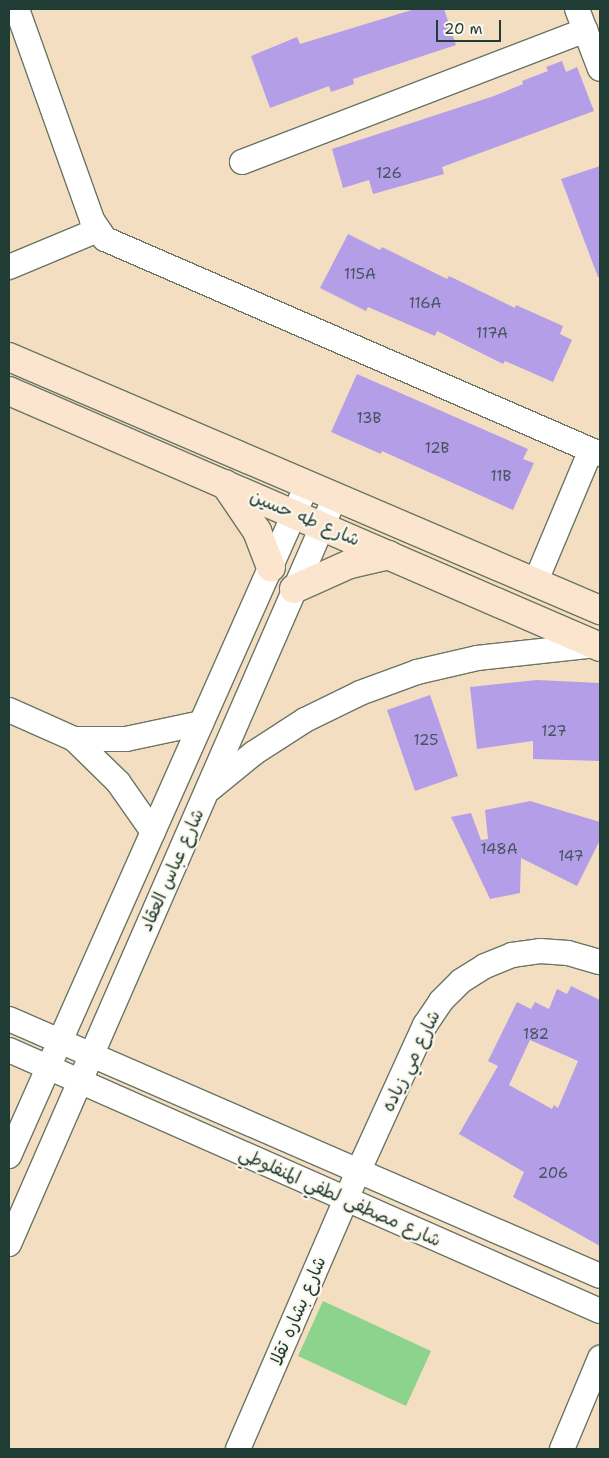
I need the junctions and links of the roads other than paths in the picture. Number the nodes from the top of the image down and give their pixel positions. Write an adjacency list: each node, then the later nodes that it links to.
1 (17, 9): 5 (street)
2 (581, 20): 3 (street); 4 (street)
3 (600, 69)
4 (242, 162)
5 (98, 230): 6 (street); 9 (street)
6 (9, 267)
7 (9, 357): 11 (street, شارع طه حسين)
8 (9, 391): 10 (street, شارع طه حسين)
9 (596, 452): 17 (street)
10 (224, 483): 13 (street, شارع طه حسين); 16 (street)
11 (307, 485): 12 (street, شارع طه حسين); 13 (street, شارع عباس العقاد)
12 (335, 497): 14 (street, شارع عباس العقاد); 17 (street, شارع طه حسين)
13 (294, 514): 14 (street, شارع طه حسين); 16 (street, شارع عباس العقاد)
14 (322, 526): 15 (street, شارع طه حسين); 18 (street, شارع عباس العقاد)
15 (389, 555): 18 (street); 20 (street, شارع طه حسين)
16 (271, 567): 22 (street, شارع عباس العقاد)
17 (535, 582): 19 (street, شارع طه حسين)
18 (294, 589): 24 (street, شارع عباس العقاد)
19 (600, 610)
20 (598, 646): 24 (street)
21 (9, 710): 23 (street)
22 (201, 724): 23 (street); 25 (street, شارع عباس العقاد)
23 (74, 739): 25 (street)
24 (206, 791): 30 (street, شارع عباس العقاد)
25 (153, 832): 28 (street, شارع عباس العقاد)
26 (600, 962): 34 (street, شارع مي زياده)
27 (9, 1019): 28 (street, شارع مصطفى لطفي المنفلوطي)
28 (60, 1042): 30 (street, شارع مصطفى لطفي المنفلوطي); 31 (street, شارع عباس العقاد)
29 (9, 1050): 31 (street, شارع مصطفى لطفي المنفلوطي)
30 (91, 1056): 32 (street, شارع عباس العقاد); 34 (street, شارع مصطفى لطفي المنفلوطي)
31 (48, 1068): 32 (street, شارع مصطفى لطفي المنفلوطي); 33 (street, شارع عباس العقاد)
32 (79, 1082): 35 (street, شارع مصطفى لطفي المنفلوطي); 36 (street, شارع عباس العقاد)
33 (9, 1156)
34 (358, 1172): 35 (street, شارع بشاره تقلا); 37 (street, شارع مصطفى لطفي المنفلوطي)
35 (346, 1200): 38 (street, شارع مصطفى لطفي المنفلوطي); 40 (street, شارع بشاره تقلا)
36 (9, 1244)
37 (600, 1276)
38 (600, 1312)
39 (600, 1358): 41 (street)
40 (238, 1449)
41 (562, 1449)

